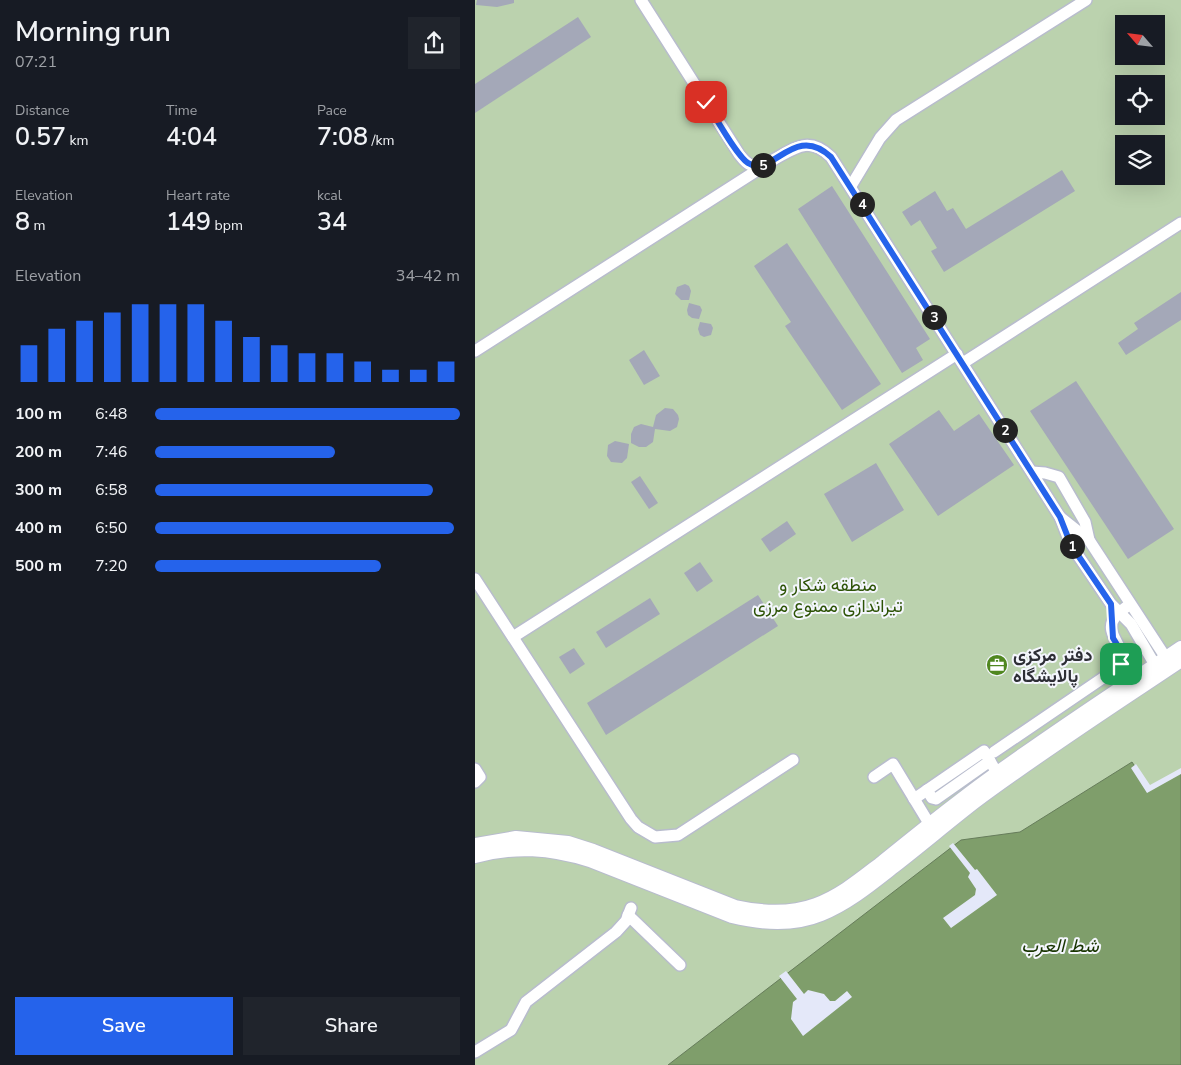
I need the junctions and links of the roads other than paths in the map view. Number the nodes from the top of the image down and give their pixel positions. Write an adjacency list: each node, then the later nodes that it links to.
1 (641, 0): 3 (street)
2 (1086, 0): 4 (street)
3 (778, 157): 4 (street); 6 (street)
4 (851, 186): 7 (street)
5 (1181, 222): 7 (street)
6 (475, 350)
7 (960, 358): 8 (street); 18 (street)
8 (1032, 472): 9 (street); 10 (street)
9 (1060, 517): 10 (street); 12 (street)
10 (1089, 540): 11 (street)
11 (1105, 566): 12 (street); 15 (street)
12 (1091, 577): 14 (street)
13 (475, 579): 18 (street)
14 (1111, 604): 16 (street); 17 (street)
15 (1130, 604): 16 (street); 20 (street)
16 (1120, 613): 17 (street); 20 (street)
17 (1111, 625): 21 (street)
18 (513, 637): 22 (street)
19 (1181, 648): 20 (main road)
20 (1167, 665): 24 (main road); 30 (main road)
21 (992, 756): 24 (street); 27 (street)
22 (793, 760)
23 (475, 769): 26 (street)
24 (997, 773): 28 (main road)
25 (875, 777): 27 (street)
26 (475, 782)
27 (914, 799): 28 (street)
28 (930, 825): 29 (main road)
29 (475, 845)
30 (475, 856)
31 (680, 965): 32 (street)
32 (475, 1052)

